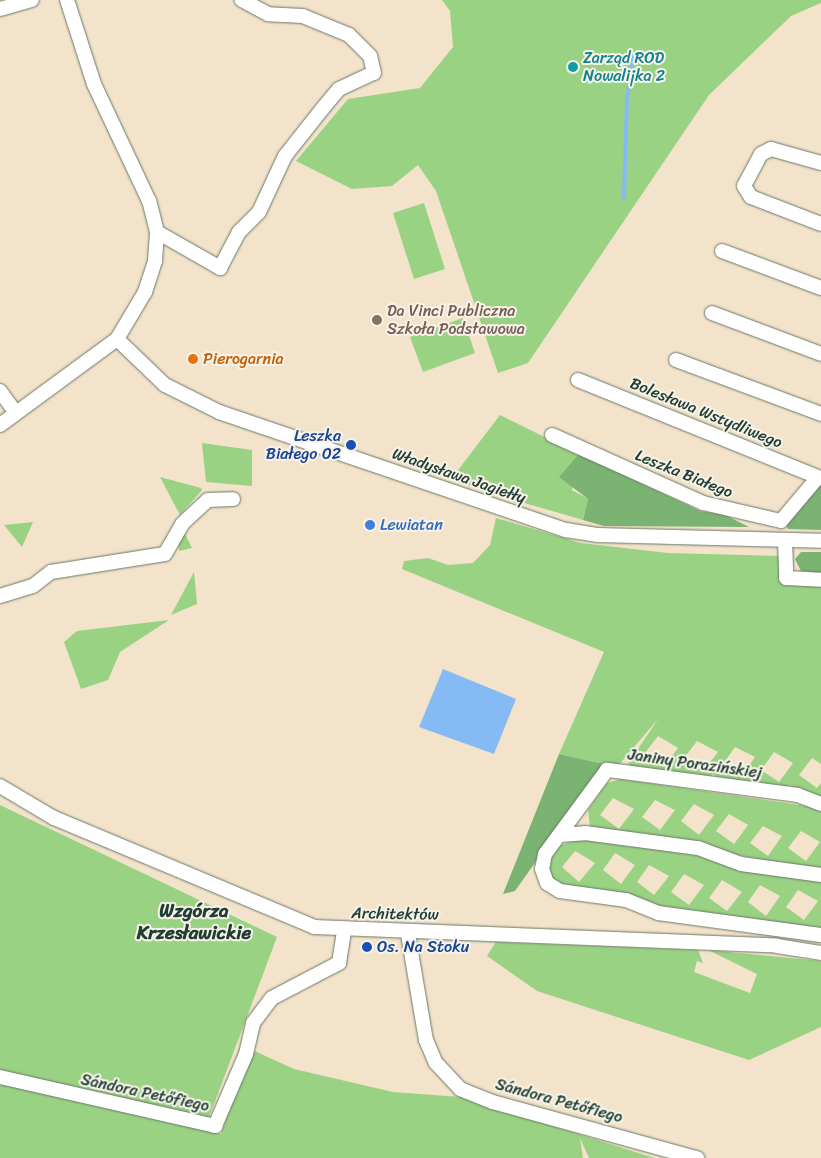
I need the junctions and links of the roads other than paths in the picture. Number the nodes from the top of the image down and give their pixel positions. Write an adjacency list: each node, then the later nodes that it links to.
1 (32, 0): 4 (street)
2 (67, 0): 7 (street)
3 (242, 0): 7 (street)
4 (0, 10)
5 (821, 163): 6 (street)
6 (821, 224)
7 (157, 232): 11 (street)
8 (722, 251): 9 (street)
9 (821, 288)
10 (712, 312): 12 (street)
11 (117, 339): 16 (street); 22 (street, Władysława Jagiełły)
12 (821, 354)
13 (676, 360): 17 (street)
14 (578, 380): 20 (street, Bolesława Wstydliwego)
15 (0, 391): 16 (street)
16 (16, 413): 18 (street)
17 (821, 414)
18 (0, 425)
19 (552, 435): 20 (street, Leszka Białego)
20 (819, 477)
21 (232, 499): 25 (street)
22 (785, 540): 23 (street, Władysława Jagiełły); 24 (street)
23 (821, 541)
24 (821, 580)
25 (0, 596)
26 (0, 786): 32 (street, Architektów)
27 (821, 804): 28 (street, Janiny Porazińskiej)
28 (577, 810): 29 (street); 30 (street, Janiny Porazińskiej)
29 (585, 833): 30 (street); 31 (street)
30 (559, 835): 34 (street, Janiny Porazińskiej)
31 (821, 875)
32 (344, 931): 33 (street, Architektów); 36 (street, Sándora Petőfiego)
33 (408, 934): 35 (street, Architektów); 37 (street, Sándora Petőfiego)
34 (821, 935)
35 (821, 953)
36 (0, 1077)
37 (697, 1158)

